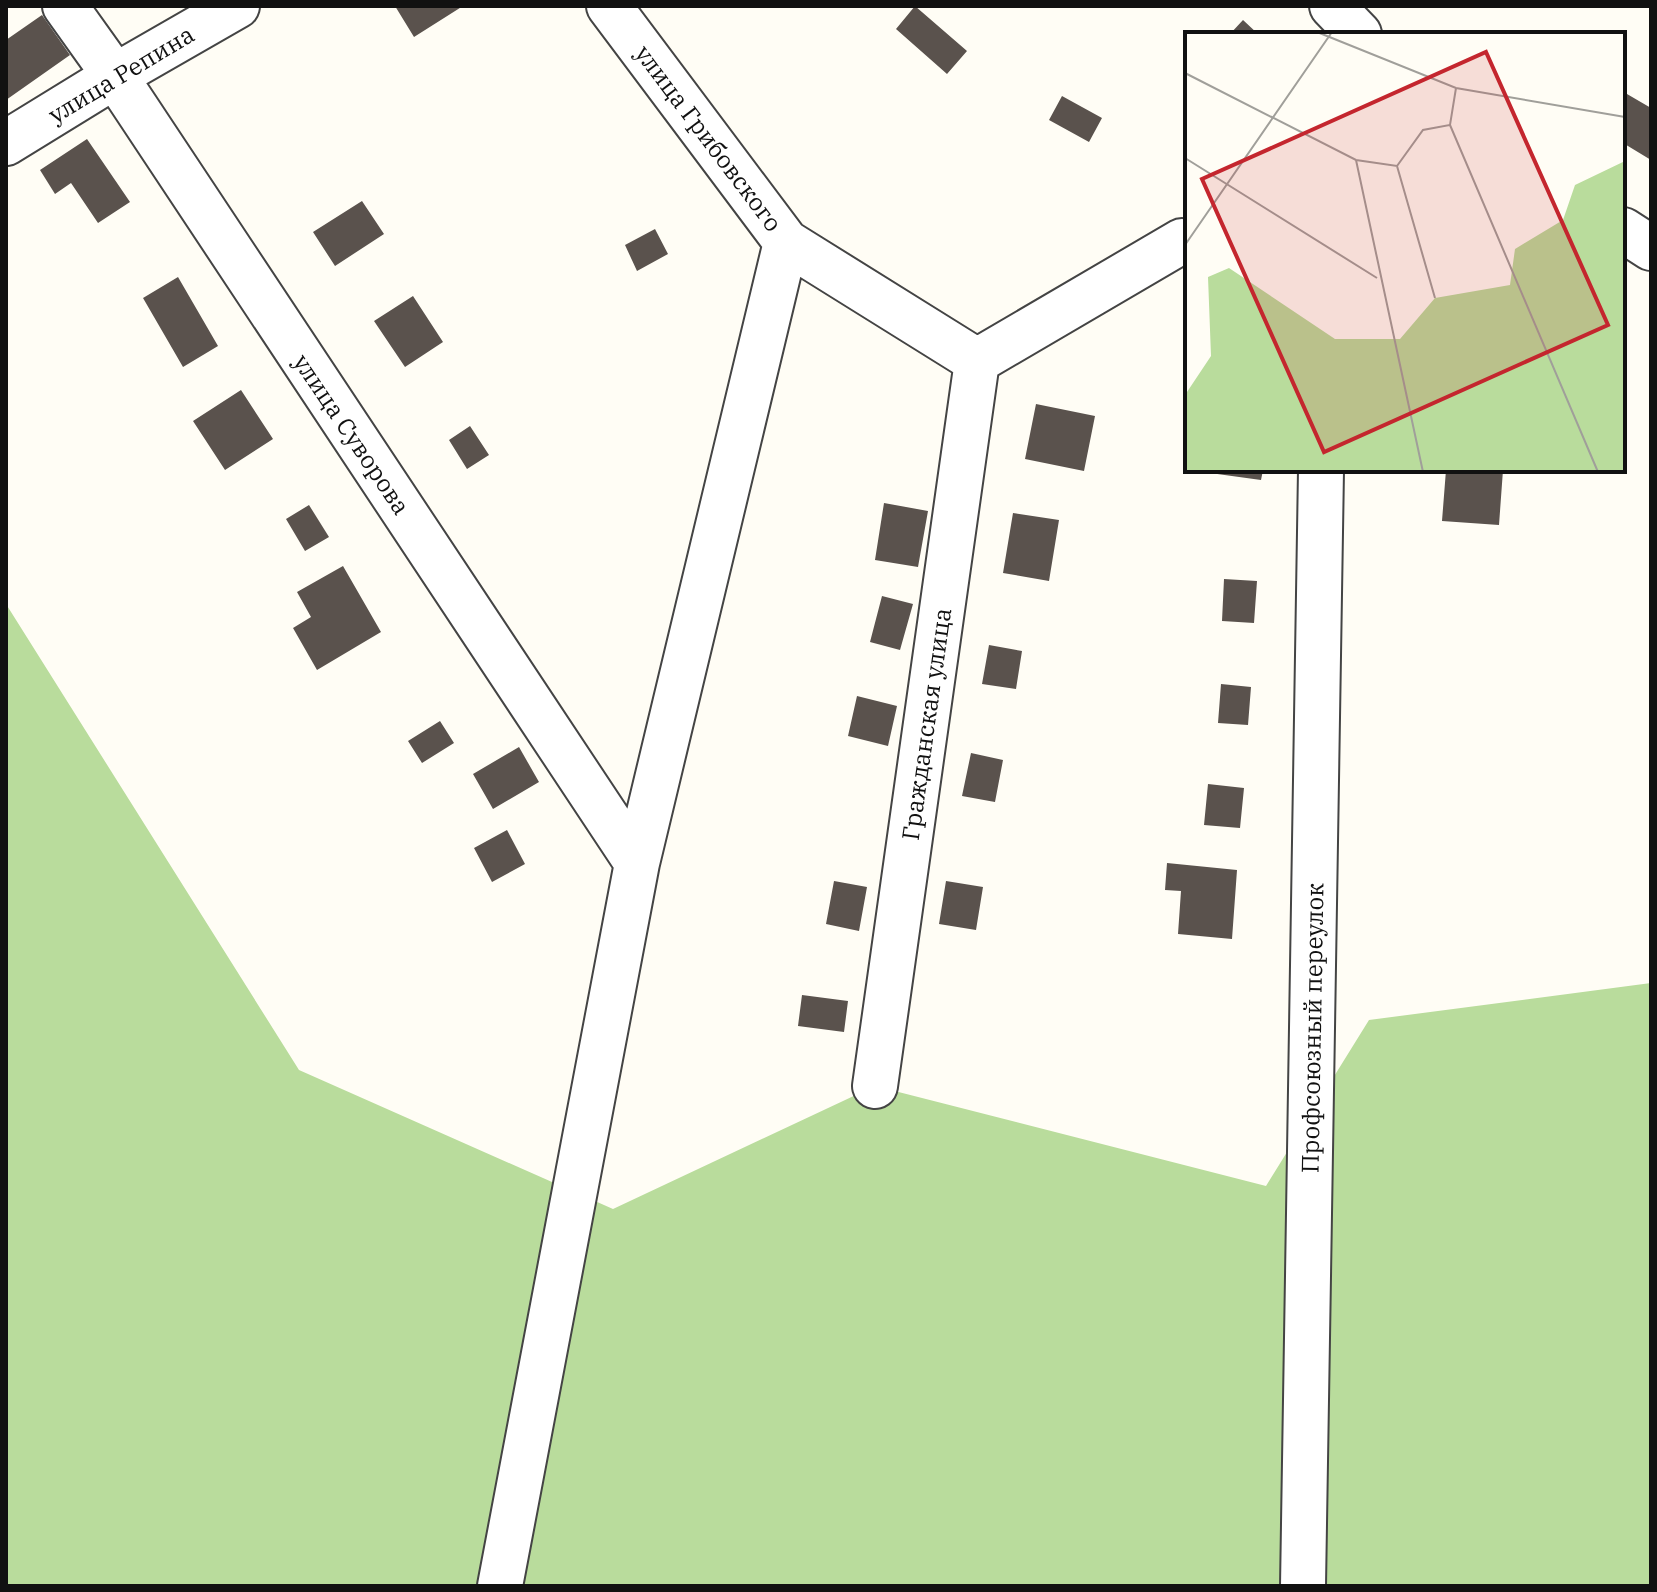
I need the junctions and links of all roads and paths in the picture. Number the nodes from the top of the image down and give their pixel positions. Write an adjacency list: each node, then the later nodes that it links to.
1 (65, 6): 6 (street, улица Суворова)
2 (237, 6): 6 (street, улица Репина)
3 (609, 6): 9 (street, улица Грибовского)
4 (1332, 6): 5 (street)
5 (1357, 32)
6 (115, 76): 7 (street, улица Репина); 14 (street, улица Суворова)
7 (6, 143)
8 (1625, 231): 11 (street)
9 (786, 242): 12 (street, улица Грибовского); 14 (street)
10 (1185, 242): 12 (street)
11 (1651, 248)
12 (977, 361): 15 (street, Гражданская улица)
13 (1321, 472): 17 (street, Профсоюзный переулок)
14 (637, 863): 16 (street)
15 (875, 1086)
16 (500, 1586)
17 (1303, 1586)

